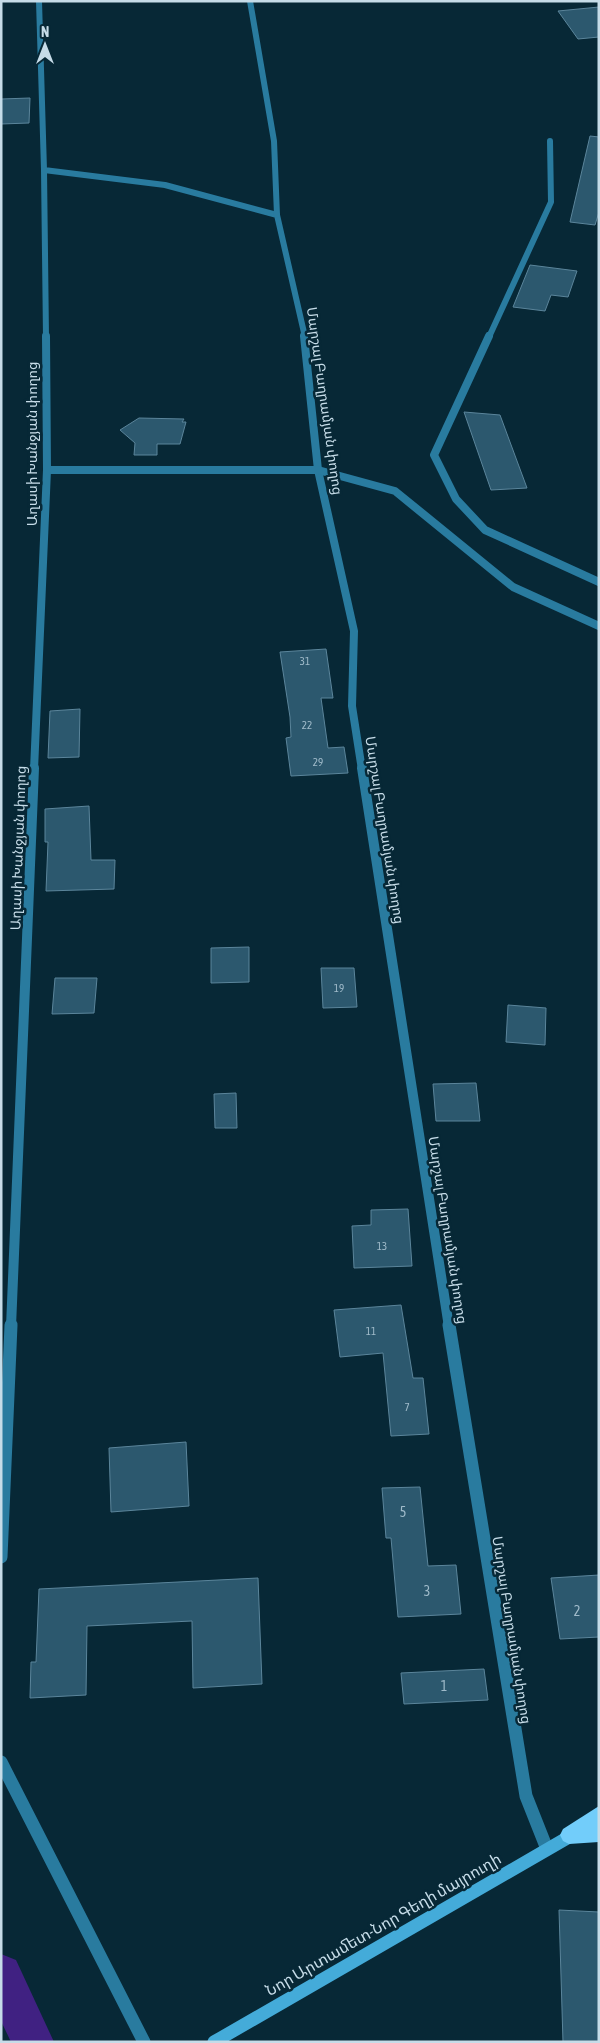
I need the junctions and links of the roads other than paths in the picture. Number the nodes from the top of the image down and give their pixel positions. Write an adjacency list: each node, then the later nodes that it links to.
1 (38, 1): 4 (street)
2 (250, 1): 5 (street, Մարշալ Բաղրամյան փողոց)
3 (550, 141): 8 (street)
4 (44, 170): 5 (street); 6 (street, Աղասի Խանջյան փողոց)
5 (277, 215): 7 (street, Մարշալ Բաղրամյան փողոց)
6 (47, 470): 7 (street); 10 (street, Աղասի Խանջյան փողոց)
7 (318, 470): 9 (street); 16 (street, Մարշալ Բաղրամյան փողոց)
8 (599, 582)
9 (599, 626)
10 (1, 1557)
11 (1, 1762): 17 (street)
12 (599, 1814): 15 (main road)
13 (599, 1826): 15 (main road, Նոր Արտամետ-Նոր Գեղի մայրուղի)
14 (599, 1833): 15 (main road)
15 (569, 1836): 16 (main road, Նոր Արտամետ-Նոր Գեղի մայրուղի)
16 (547, 1849): 18 (main road, Նոր Արտամետ-Նոր Գեղի մայրուղի)
17 (144, 2042)
18 (214, 2042)

